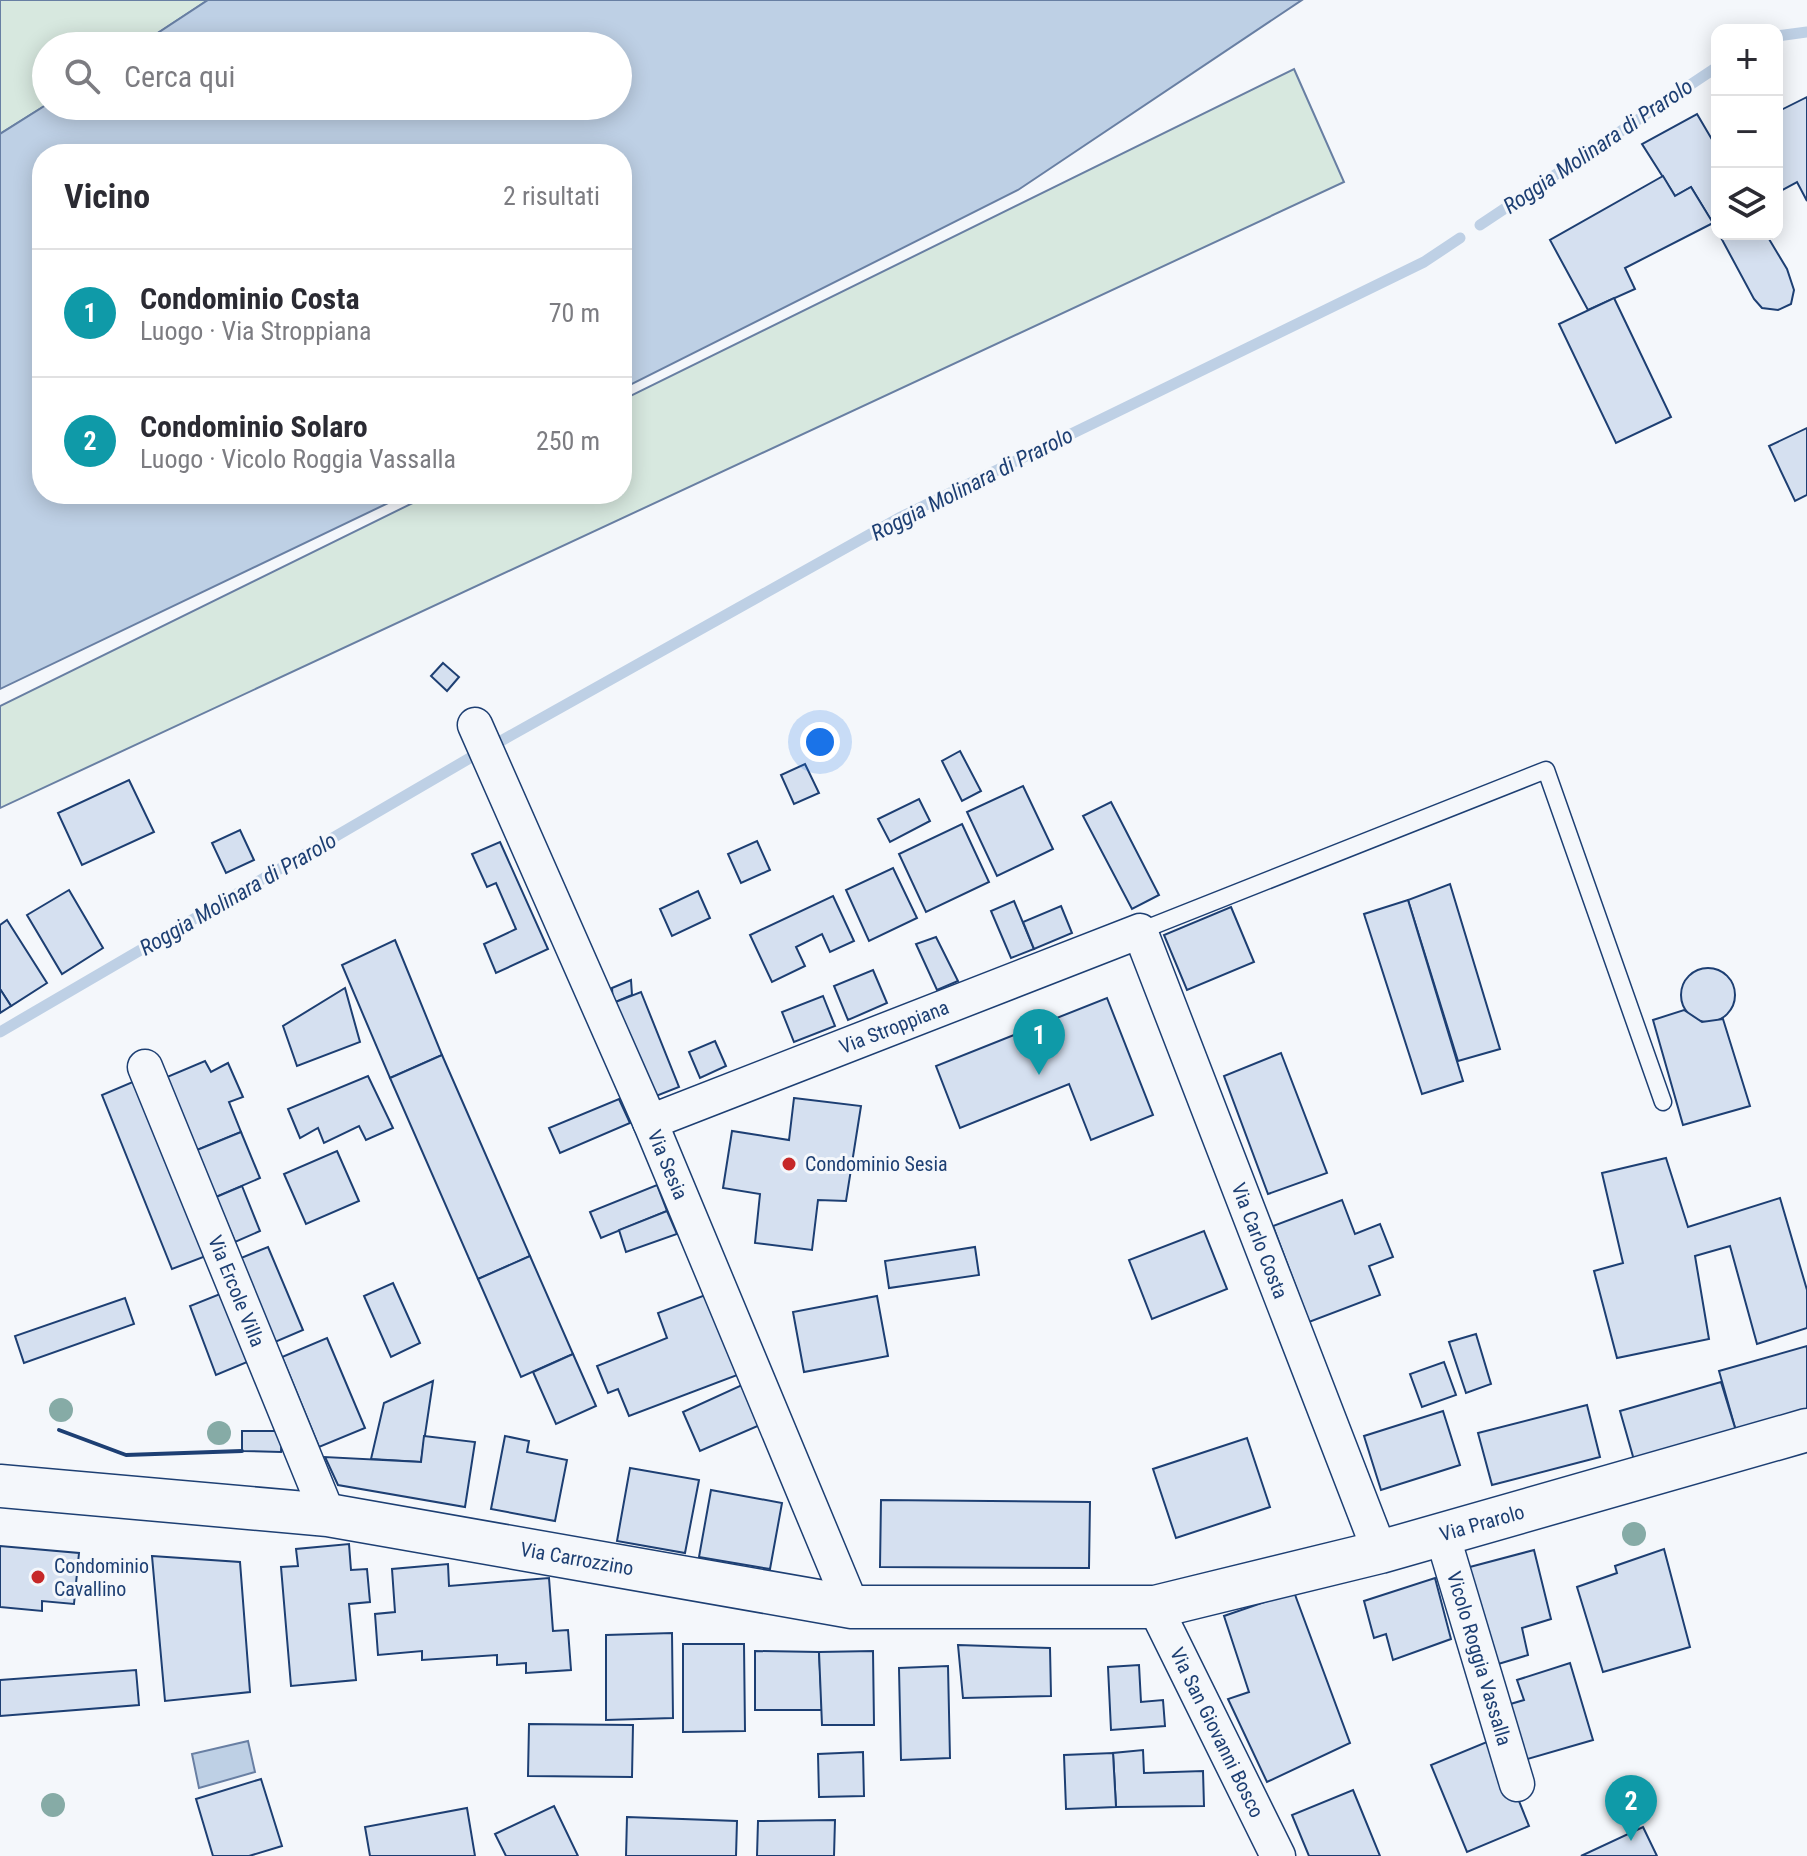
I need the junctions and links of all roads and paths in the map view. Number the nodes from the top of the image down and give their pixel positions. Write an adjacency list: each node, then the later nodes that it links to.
1 (475, 725): 5 (street, Via Sesia)
2 (1140, 931): 4 (lane); 5 (street, Via Stroppiana); 10 (street, Via Carlo Costa)
3 (145, 1067): 8 (street, Via Ercole Villa)
4 (1663, 1102)
5 (650, 1122): 11 (street, Via Sesia)
6 (1807, 1430): 9 (street, Via Prarolo)
7 (0, 1486): 8 (street, Via Carrozzino)
8 (328, 1515): 11 (street, Via Carrozzino)
9 (1442, 1534): 10 (street, Via Prarolo); 13 (street, Vicolo Roggia Vassalla)
10 (1380, 1552): 12 (street, Via Prarolo)
11 (852, 1607): 12 (street, Via Carrozzino)
12 (1155, 1607): 14 (street, Via San Giovanni Bosco)
13 (1517, 1784)
14 (1278, 1856)

